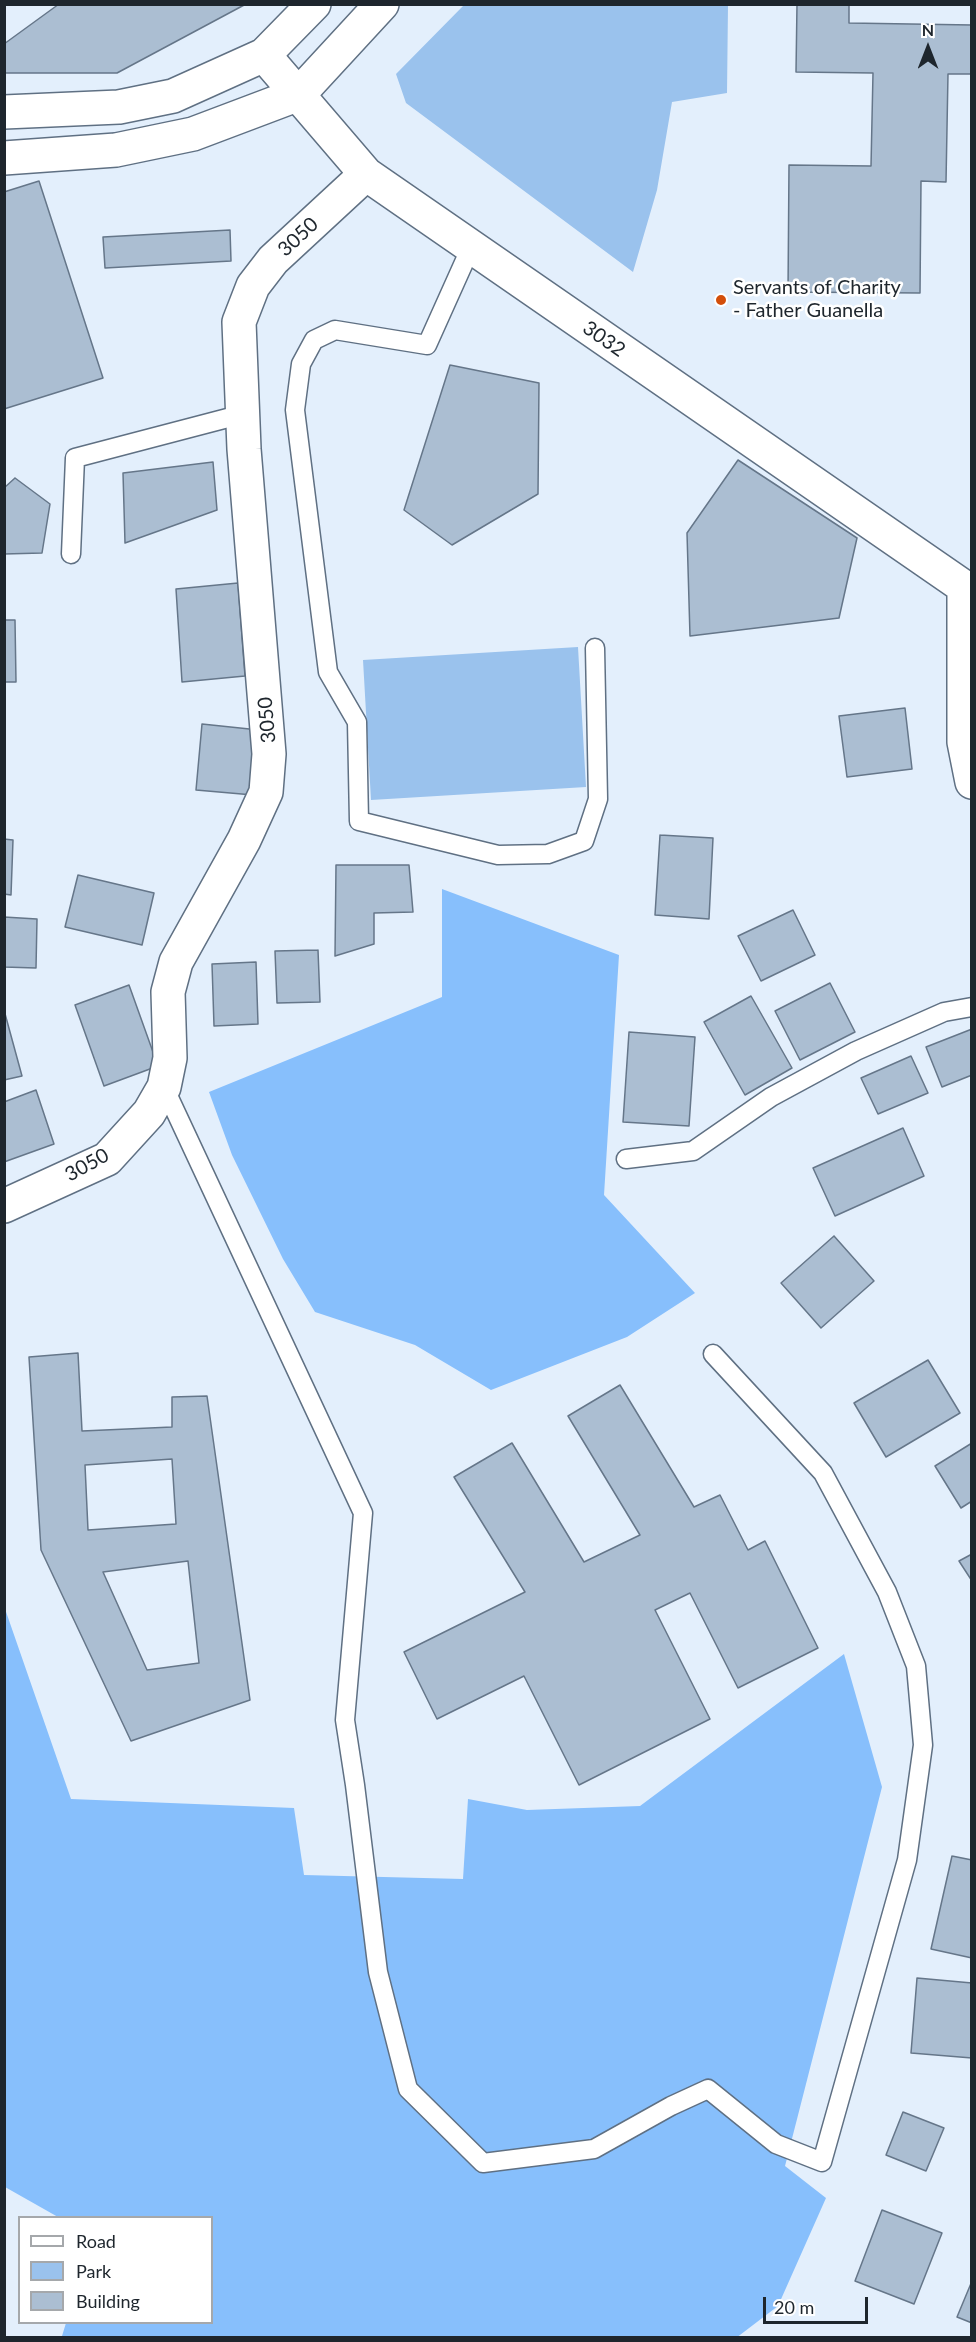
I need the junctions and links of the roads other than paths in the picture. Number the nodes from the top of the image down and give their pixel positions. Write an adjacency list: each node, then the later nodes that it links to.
1 (314, 4): 3 (street)
2 (382, 4): 4 (street)
3 (264, 55): 4 (street, 3032); 5 (street)
4 (299, 94): 6 (street); 7 (street, 3032)
5 (4, 112)
6 (4, 158)
7 (366, 174): 8 (street, 3032); 9 (street, 3050)
8 (471, 246): 11 (street, 3032); 12 (lane)
9 (243, 414): 10 (lane); 15 (street, 3050)
10 (71, 554)
11 (968, 589): 13 (street)
12 (595, 648)
13 (972, 782)
14 (972, 1006): 16 (lane)
15 (164, 1087): 17 (street, 3050); 18 (lane)
16 (626, 1159)
17 (4, 1206)
18 (713, 1354)

